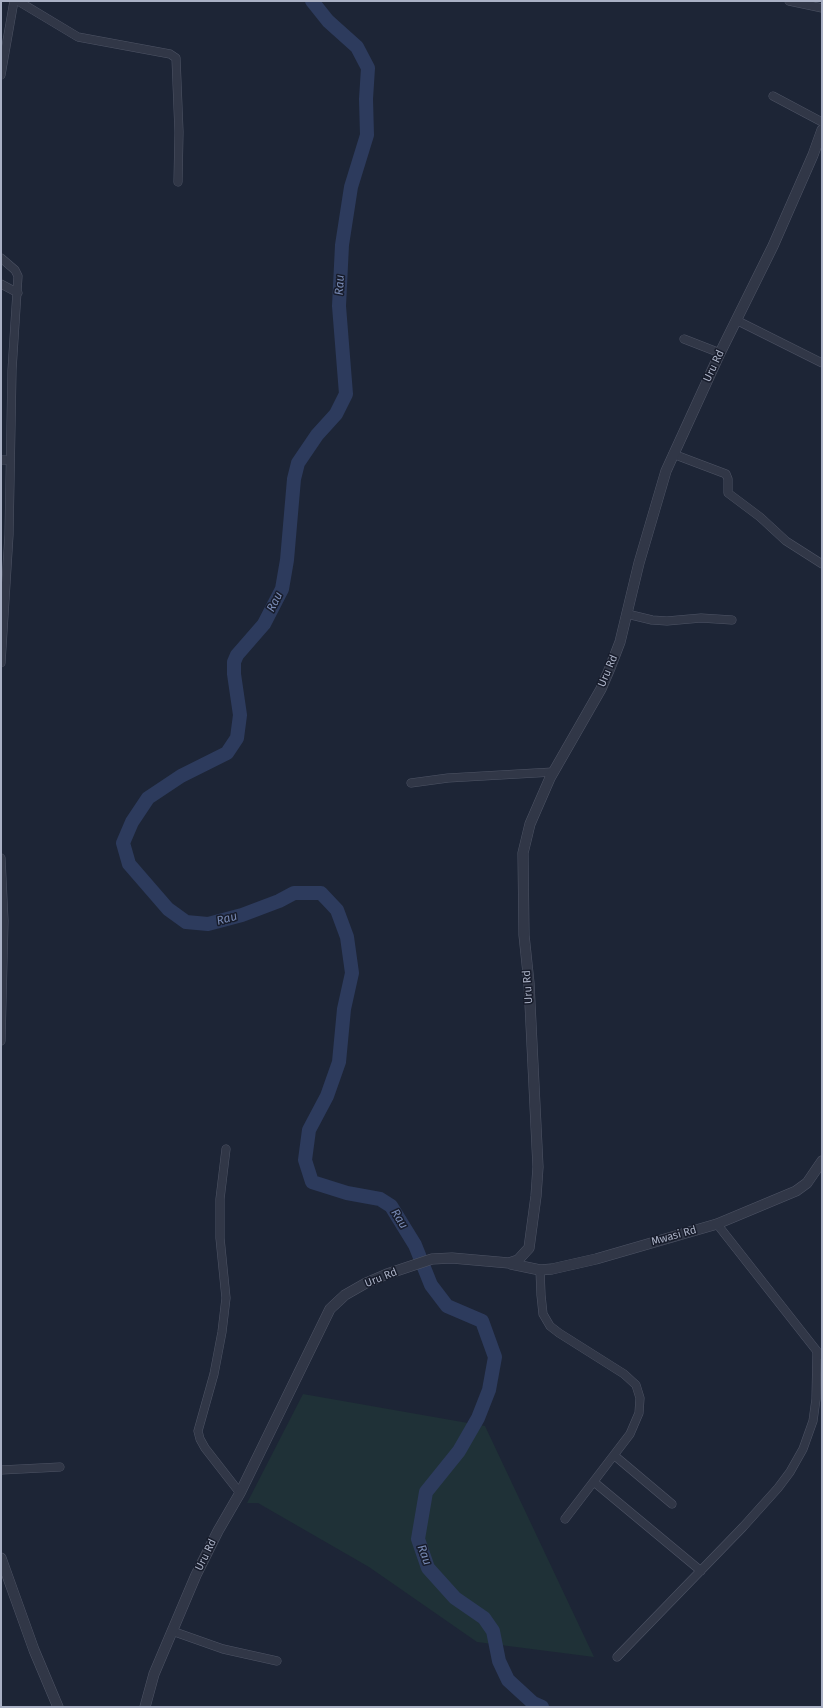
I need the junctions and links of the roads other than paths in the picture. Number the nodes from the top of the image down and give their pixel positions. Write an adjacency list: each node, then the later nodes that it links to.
1 (14, 1): 5 (street)
2 (18, 1): 9 (street)
3 (789, 1): 4 (street)
4 (822, 8)
5 (1, 75)
6 (773, 96): 7 (street)
7 (822, 122)
8 (822, 130): 13 (street, Uru Rd)
9 (178, 182)
10 (1, 258): 12 (street)
11 (1, 284): 12 (street)
12 (18, 293): 19 (street)
13 (736, 320): 15 (street, Uru Rd); 16 (street)
14 (684, 339): 15 (street)
15 (720, 353): 17 (street, Uru Rd)
16 (822, 363)
17 (673, 454): 22 (street); 23 (street, Uru Rd)
18 (1, 460): 19 (street)
19 (10, 460): 21 (street)
20 (1, 500): 21 (street)
21 (9, 503): 25 (street)
22 (822, 564)
23 (627, 614): 24 (street); 26 (street, Uru Rd)
24 (732, 620)
25 (1, 663)
26 (553, 772): 27 (street); 33 (street, Uru Rd)
27 (411, 783)
28 (1, 858): 29 (street)
29 (1, 1041)
30 (226, 1149): 40 (street)
31 (822, 1161): 32 (street, Mwasi Rd)
32 (717, 1224): 34 (street, Mwasi Rd); 35 (street)
33 (509, 1264): 34 (street, Mwasi Rd); 40 (street, Uru Rd)
34 (540, 1270): 36 (street)
35 (819, 1354): 44 (street)
36 (615, 1456): 39 (street); 41 (street)
37 (60, 1467): 38 (street)
38 (1, 1470)
39 (594, 1482): 42 (street); 44 (street)
40 (240, 1494): 45 (street, Uru Rd)
41 (672, 1504)
42 (565, 1519)
43 (1, 1558): 48 (street)
44 (701, 1571): 46 (street)
45 (172, 1631): 47 (street); 49 (street, Uru Rd)
46 (618, 1658)
47 (277, 1661)
48 (58, 1707)
49 (145, 1707)

